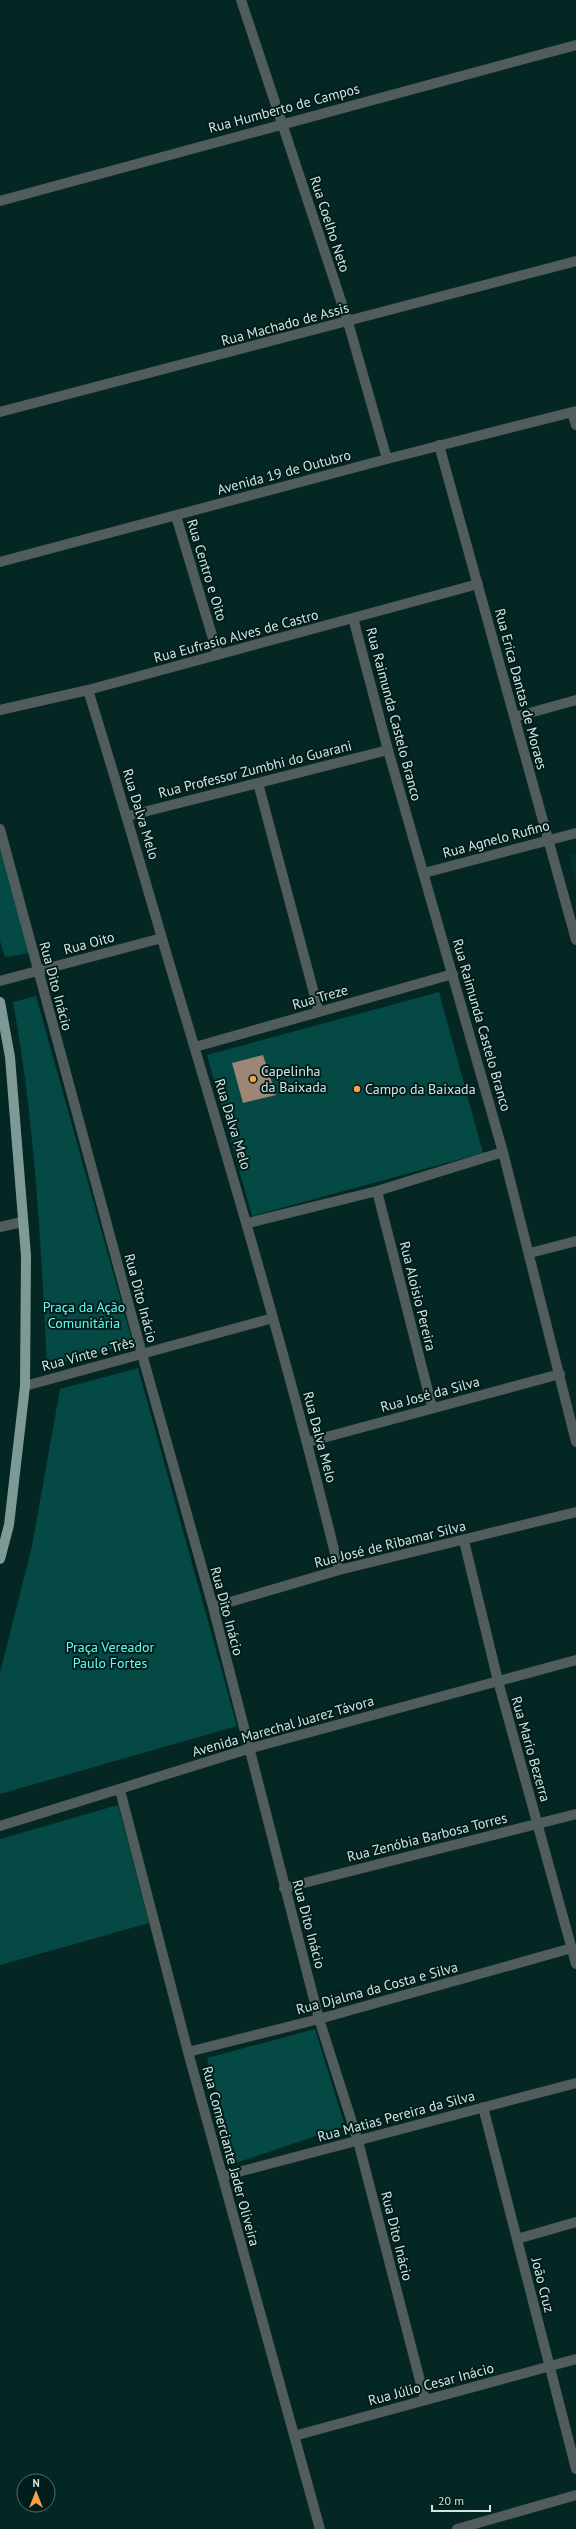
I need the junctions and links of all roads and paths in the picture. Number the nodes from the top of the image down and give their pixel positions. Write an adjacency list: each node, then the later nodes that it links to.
1 (241, 0): 3 (street, Rua Coelho Neto)
2 (576, 45): 3 (street, Rua Humberto de Campos)
3 (282, 123): 4 (street, Rua Humberto de Campos); 6 (street, Rua Coelho Neto)
4 (0, 201)
5 (576, 261): 6 (street, Rua Machado de Assis)
6 (348, 322): 7 (street, Rua Machado de Assis); 11 (street, Rua Coelho Neto)
7 (0, 412)
8 (574, 412): 9 (street); 10 (street, Avenida 19 de Outubro)
9 (576, 425)
10 (439, 445): 11 (street, Avenida 19 de Outubro); 14 (street, Rua Erica Dantas de Moraes)
11 (387, 459): 12 (street, Avenida 19 de Outubro)
12 (176, 516): 13 (street, Avenida 19 de Outubro); 16 (street, Rua Centro e Oito)
13 (0, 562)
14 (478, 584): 15 (street, Rua Eufrasio Alves de Castro); 20 (street, Rua Erica Dantas de Moraes)
15 (353, 618): 16 (street, Rua Eufrasio Alves de Castro); 21 (street, Rua Raimunda Castelo Branco)
16 (218, 655): 17 (street, Rua Eufrasio Alves de Castro)
17 (88, 690): 19 (street, Rua Eufrasio Alves de Castro); 23 (street, Rua Dalva Melo)
18 (576, 700): 20 (street)
19 (0, 710)
20 (515, 717): 26 (street, Rua Erica Dantas de Moraes)
21 (388, 750): 22 (street, Rua Professor Zumbhi do Guarani); 27 (street, Rua Raimunda Castelo Branco)
22 (258, 783): 23 (street, Rua Professor Zumbhi do Guarani); 34 (street)
23 (128, 816): 28 (street, Rua Dalva Melo)
24 (0, 829): 30 (street, Rua Dito Inácio)
25 (576, 833): 26 (street, Rua Agnelo Rufino)
26 (548, 840): 27 (street, Rua Agnelo Rufino); 29 (street, Rua Erica Dantas de Moraes)
27 (424, 873): 31 (street, Rua Raimunda Castelo Branco)
28 (162, 938): 30 (street, Rua Oito); 35 (street, Rua Dalva Melo)
29 (576, 940)
30 (38, 971): 32 (street, Rua Oito); 44 (street, Rua Dito Inácio)
31 (453, 974): 34 (street, Rua Treze); 36 (street, Rua Raimunda Castelo Branco)
32 (0, 981)
33 (0, 1002): 38 (main road)
34 (319, 1012): 35 (street, Rua Treze)
35 (195, 1047): 39 (street, Rua Dalva Melo)
36 (503, 1152): 37 (street); 42 (street, Rua Raimunda Castelo Branco)
37 (377, 1191): 39 (street); 47 (street, Rua Aloisio Pereira)
38 (22, 1222): 40 (street); 46 (main road)
39 (248, 1223): 43 (street, Rua Dalva Melo)
40 (0, 1227)
41 (576, 1241): 42 (street)
42 (530, 1253): 45 (street, Rua Raimunda Castelo Branco)
43 (273, 1318): 44 (street, Rua Vinte e Três); 48 (street, Rua Dalva Melo)
44 (142, 1354): 46 (street, Rua Vinte e Três); 54 (street, Rua Dito Inácio)
45 (560, 1374): 47 (street, Rua José da Silva); 49 (street, Rua Raimunda Castelo Branco)
46 (25, 1386): 52 (main road)
47 (432, 1407): 48 (street, Rua José da Silva)
48 (308, 1442): 53 (street, Rua Dalva Melo)
49 (576, 1442)
50 (576, 1512): 51 (street, Rua José de Ribamar Silva)
51 (464, 1541): 53 (street, Rua José de Ribamar Silva); 56 (street, Rua Mario Bezerra)
52 (0, 1558)
53 (340, 1570): 54 (street, Rua José de Ribamar Silva)
54 (212, 1607): 57 (street, Rua Dito Inácio)
55 (576, 1660): 56 (street, Avenida Marechal Juarez Távora)
56 (498, 1681): 57 (street, Avenida Marechal Juarez Távora); 60 (street, Rua Mario Bezerra)
57 (248, 1749): 58 (street, Avenida Marechal Juarez Távora); 62 (street, Rua Dito Inácio)
58 (120, 1790): 61 (street, Avenida Marechal Juarez Távora); 66 (street, Rua Comerciante Jader Oliveira)
59 (576, 1814): 60 (street, Rua Zenóbia Barbosa Torres)
60 (538, 1824): 62 (street, Rua Zenóbia Barbosa Torres); 63 (street, Rua Mario Bezerra)
61 (0, 1826)
62 (284, 1888): 65 (street, Rua Dito Inácio)
63 (572, 1948): 64 (street, Rua Mario Bezerra); 65 (street, Rua Djalma da Costa e Silva)
64 (576, 1964)
65 (319, 2019): 66 (street, Rua Djalma da Costa e Silva); 69 (street, Rua Dito Inácio)
66 (188, 2052): 70 (street, Rua Comerciante Jader Oliveira)
67 (576, 2082): 68 (street, Rua Matias Pereira da Silva)
68 (483, 2107): 69 (street, Rua Matias Pereira da Silva); 72 (street, João Cruz)
69 (358, 2140): 70 (street, Rua Matias Pereira da Silva); 75 (street, Rua Dito Inácio)
70 (223, 2176): 76 (street, Rua Comerciante Jader Oliveira)
71 (576, 2222): 72 (street)
72 (517, 2239): 74 (street, João Cruz)
73 (576, 2359): 74 (street, Rua Júlio Cesar Inácio)
74 (549, 2366): 75 (street, Rua Júlio Cesar Inácio); 77 (street, João Cruz)
75 (425, 2400): 76 (street, Rua Júlio Cesar Inácio)
76 (294, 2436): 79 (street, Rua Comerciante Jader Oliveira)
77 (576, 2469)
78 (576, 2495): 80 (street)
79 (320, 2529)
80 (457, 2529)

